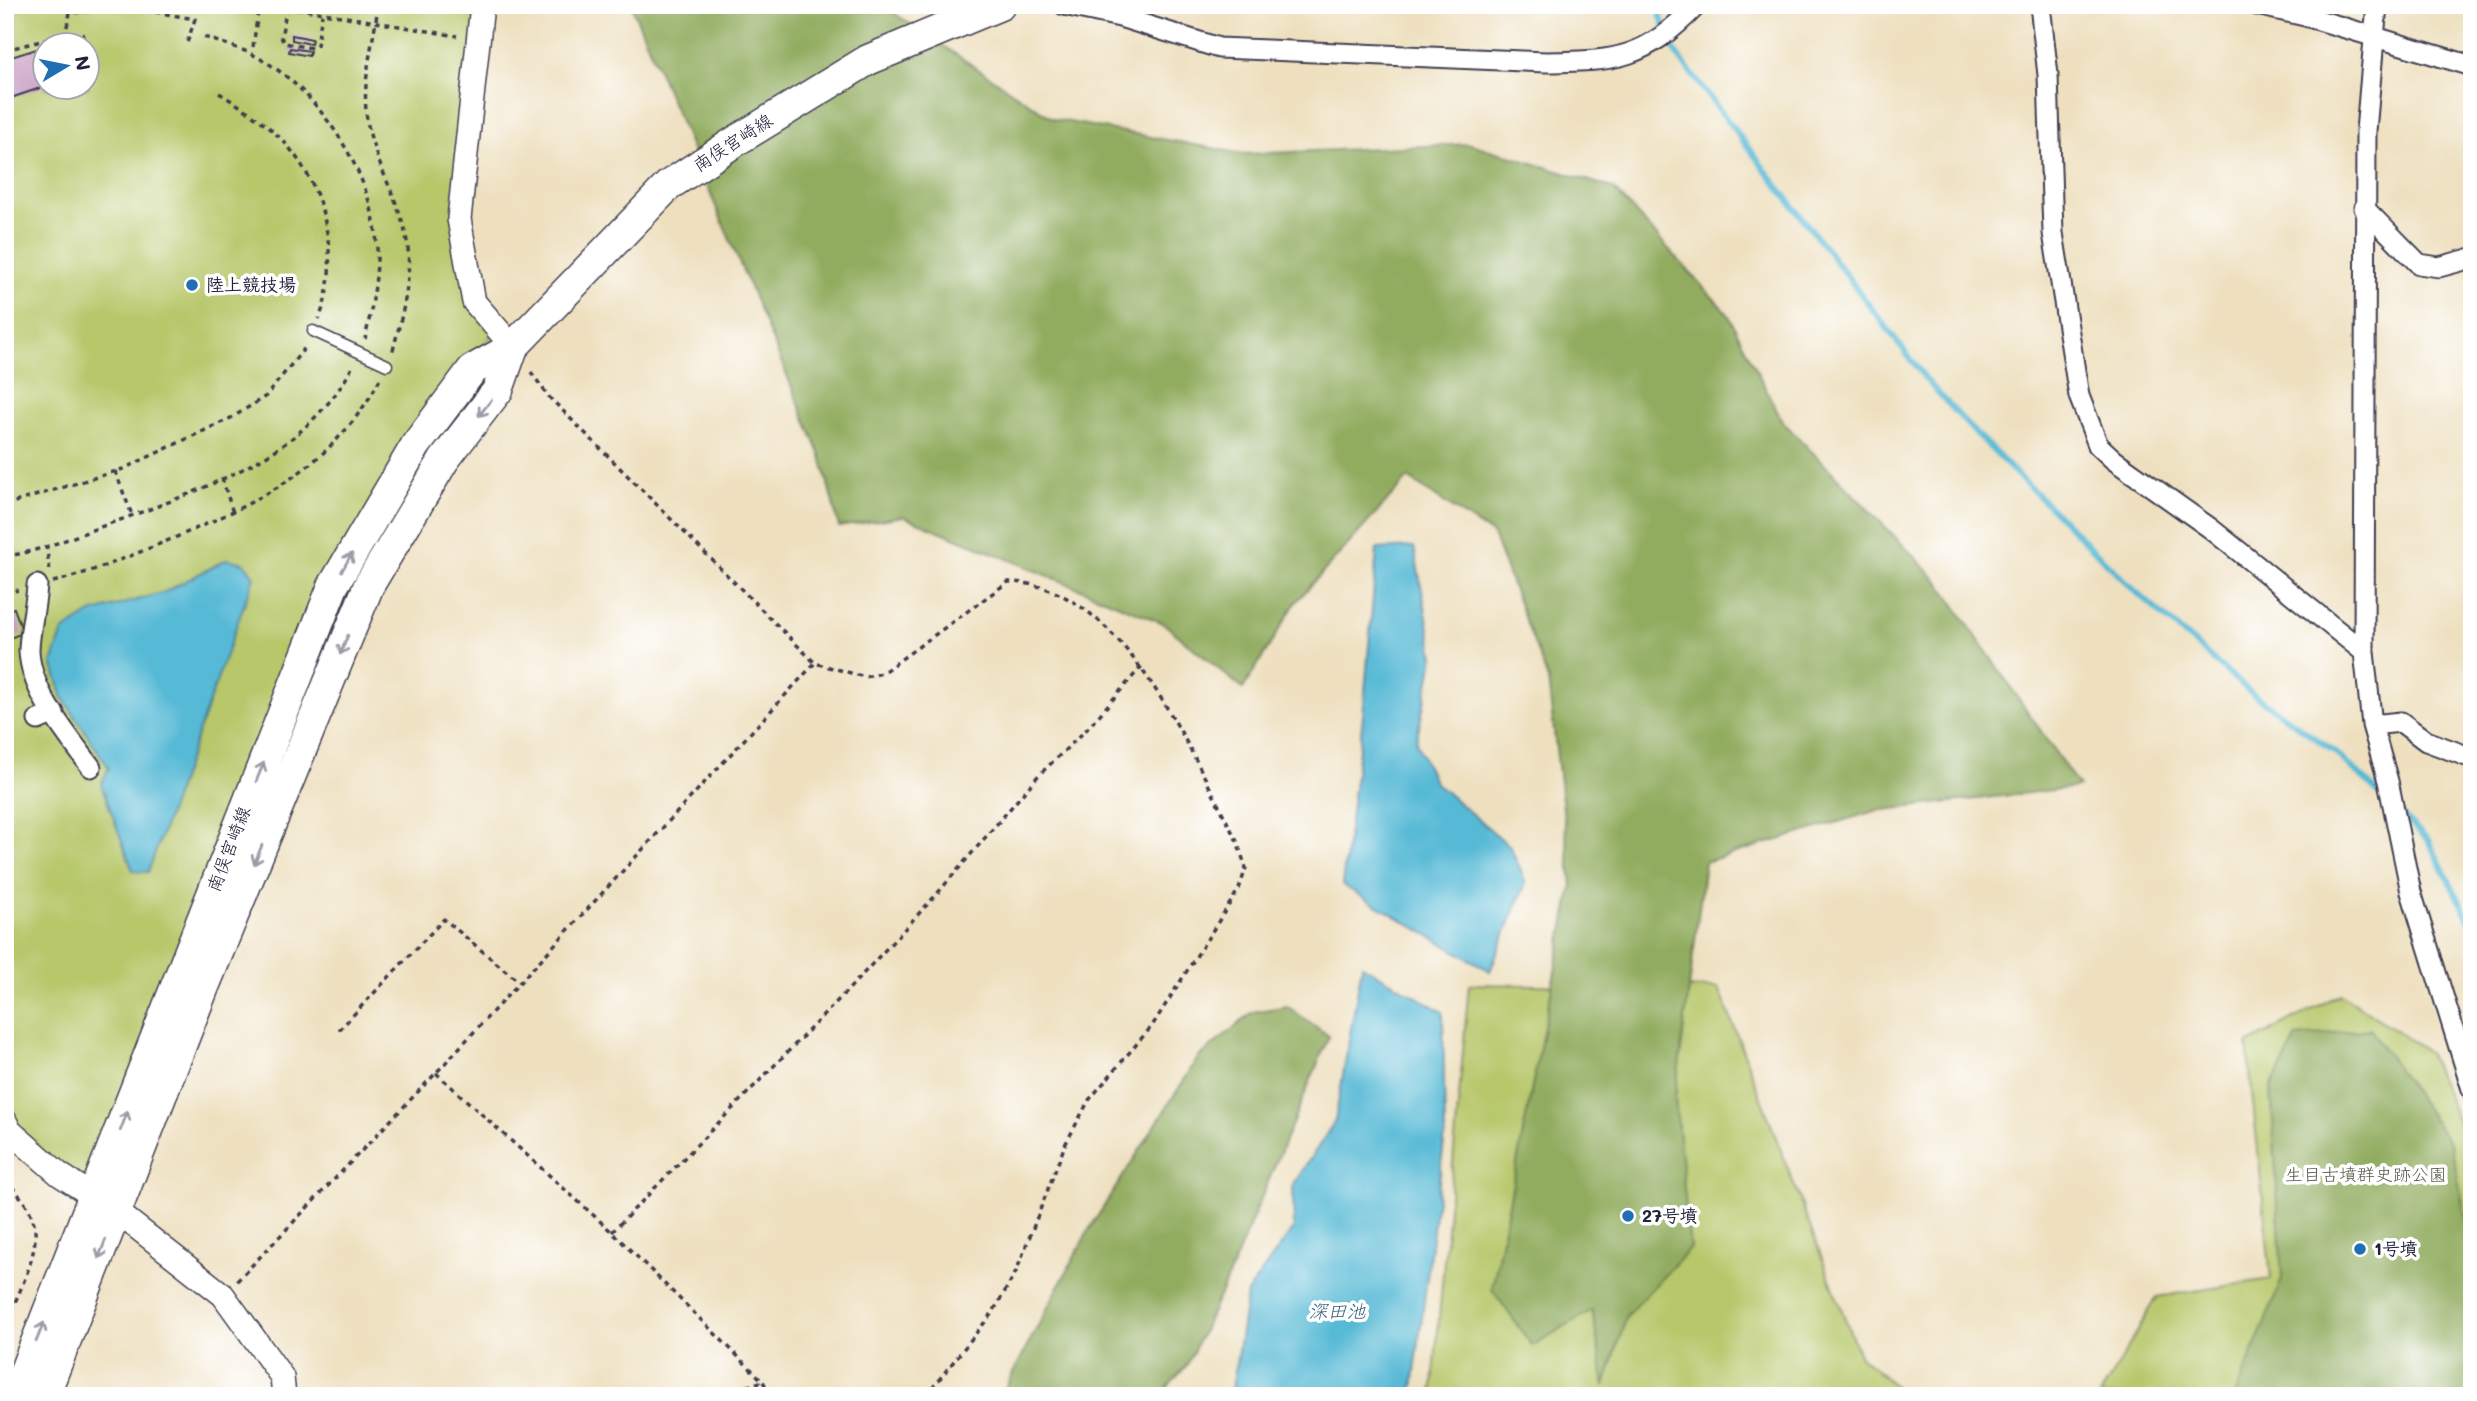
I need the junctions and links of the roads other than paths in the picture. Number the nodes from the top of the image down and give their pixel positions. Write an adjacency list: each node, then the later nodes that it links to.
1 (482, 5): 13 (street)
2 (1000, 5): 13 (main road, 南俣宮崎線)
3 (1064, 5): 4 (street)
4 (1697, 5)
5 (2040, 5): 16 (street)
6 (2258, 5): 8 (street)
7 (2377, 5): 8 (street)
8 (2374, 36): 9 (street); 10 (street)
9 (2472, 66)
10 (2364, 208): 11 (street); 16 (street)
11 (2472, 258)
12 (313, 331): 14 (lane)
13 (513, 347): 22 (main road, 南俣宮崎線)
14 (387, 365)
15 (45, 584): 19 (street)
16 (2364, 652): 17 (street)
17 (2372, 725): 18 (street); 20 (street)
18 (2472, 758)
19 (91, 766)
20 (2472, 1089)
21 (5, 1121): 22 (street)
22 (105, 1204): 23 (main road, 南俣宮崎線, one-way to 22); 24 (main road, 南俣宮崎線, one-way to 24); 25 (street)
23 (15, 1396)
24 (44, 1396)
25 (284, 1396)

